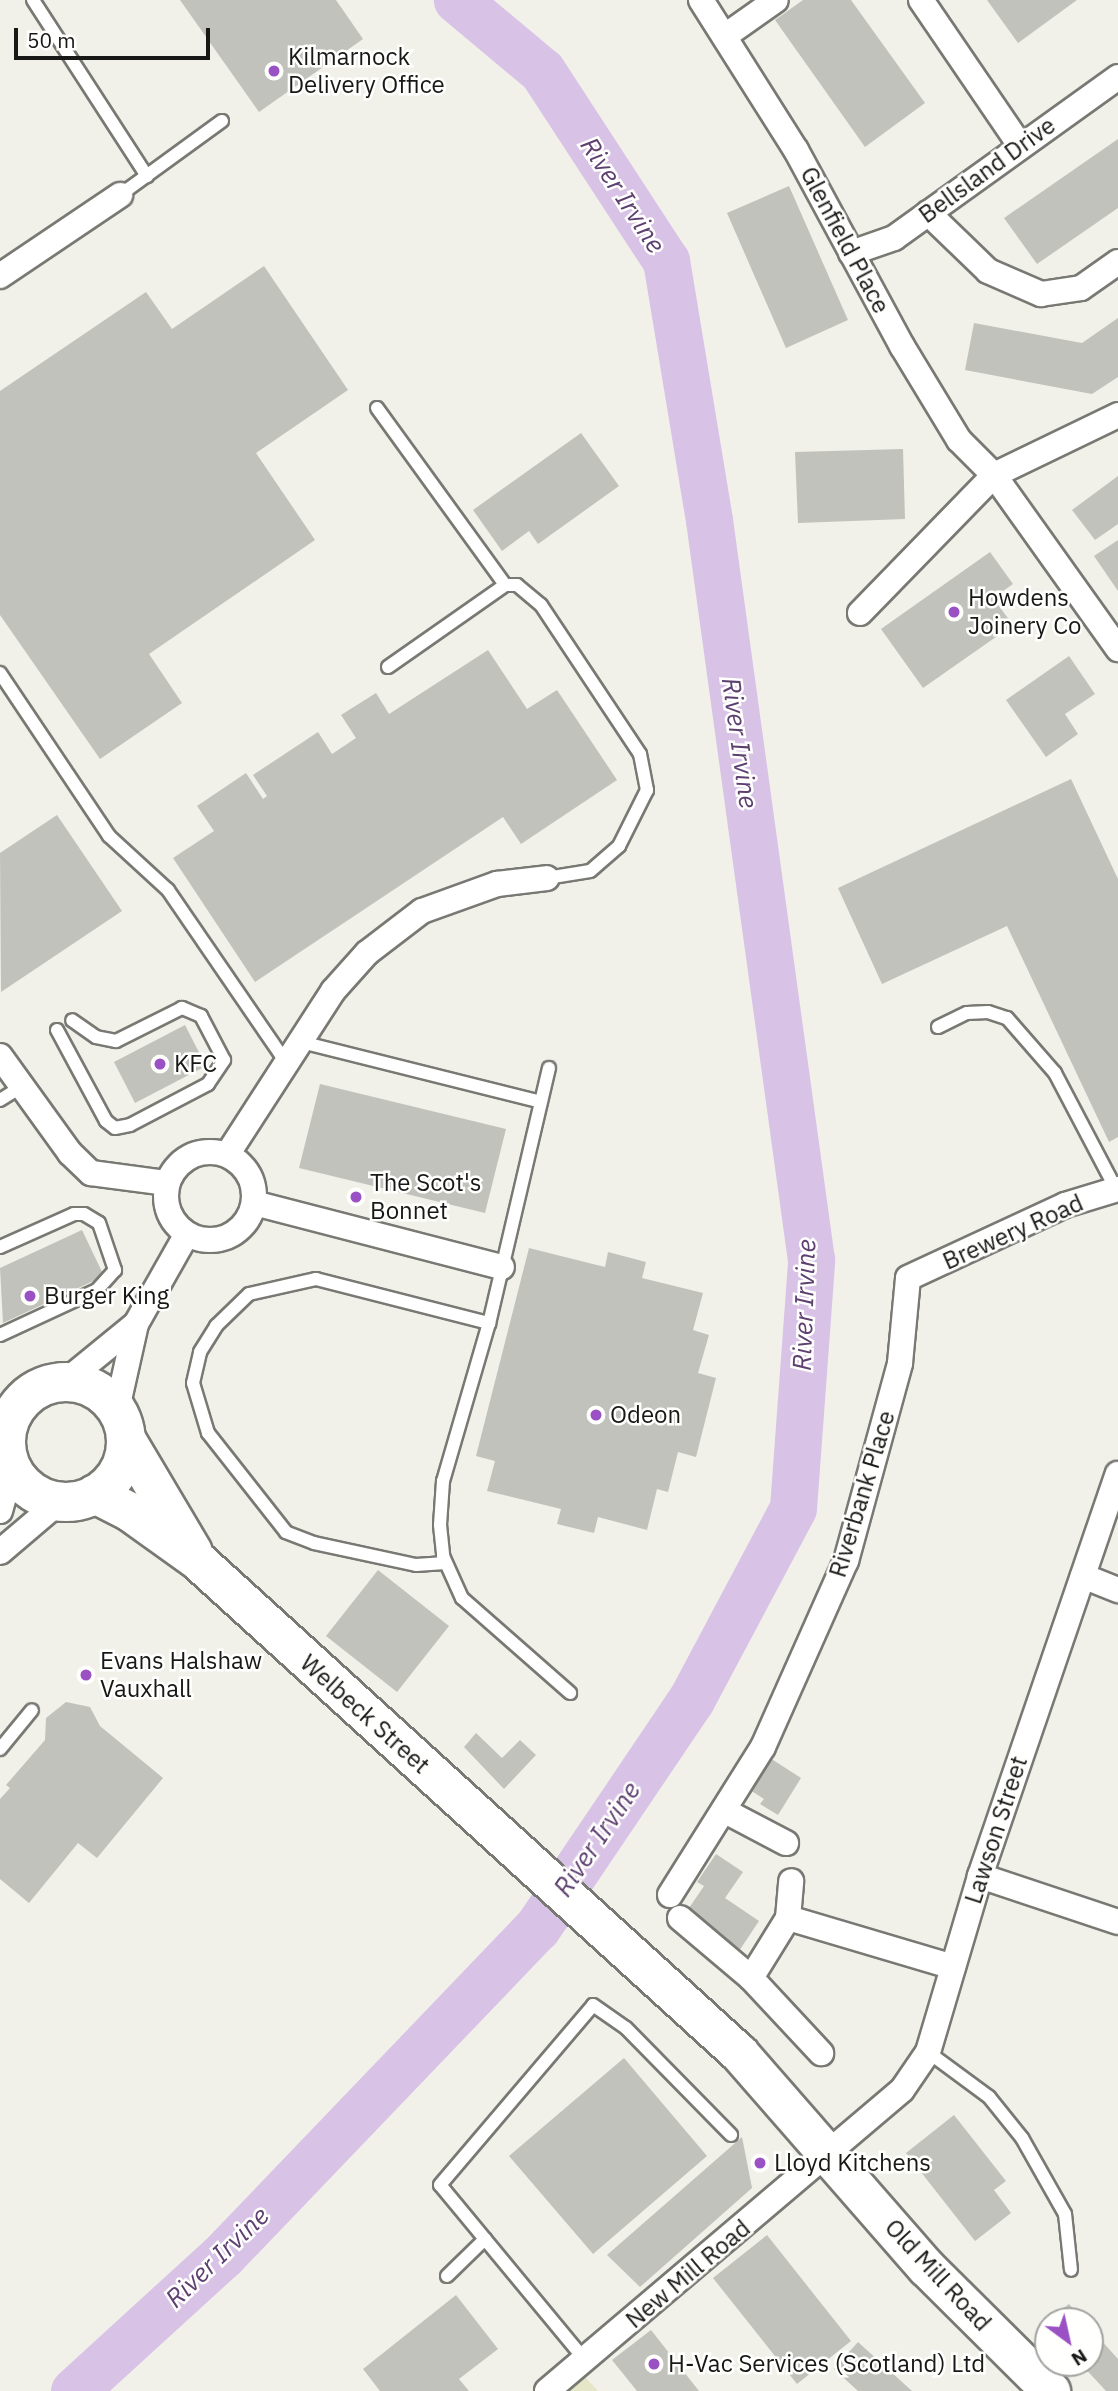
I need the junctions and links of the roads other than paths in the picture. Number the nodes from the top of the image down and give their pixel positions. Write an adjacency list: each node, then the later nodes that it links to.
1 (33, 0): 9 (lane)
2 (701, 0): 5 (street, Glenfield Place)
3 (776, 0): 5 (street)
4 (921, 0): 8 (street)
5 (725, 36): 12 (street, Glenfield Place)
6 (1118, 77): 8 (street, Bellsland Drive)
7 (222, 121): 9 (lane)
8 (1020, 145): 11 (street, Bellsland Drive)
9 (147, 176): 10 (lane)
10 (120, 195): 14 (street)
11 (928, 213): 12 (street, Bellsland Drive); 13 (street)
12 (851, 253): 17 (street, Glenfield Place)
13 (1118, 262)
14 (0, 276)
15 (377, 408): 18 (lane)
16 (1118, 415): 17 (street)
17 (994, 475): 19 (street); 20 (street, Glenfield Place)
18 (505, 585): 21 (lane); 23 (lane)
19 (860, 613)
20 (1118, 649)
21 (388, 667)
22 (0, 673): 29 (lane)
23 (547, 878): 27 (street)
24 (72, 1020): 26 (lane)
25 (938, 1027): 36 (lane)
26 (57, 1030)
27 (301, 1042): 29 (street); 33 (lane)
28 (0, 1056): 31 (street)
29 (288, 1064): 34 (street)
30 (549, 1068): 33 (lane)
31 (22, 1086): 32 (lane); 35 (street)
32 (0, 1100)
33 (541, 1102): 40 (lane)
34 (227, 1154): 35 (street); 37 (street)
35 (167, 1183): 38 (street)
36 (1117, 1189): 41 (street, Brewery Road)
37 (254, 1203): 38 (street); 40 (street)
38 (187, 1234): 43 (street)
39 (0, 1247): 44 (lane)
40 (502, 1267): 42 (lane)
41 (908, 1278): 59 (street, Riverbank Place)
42 (489, 1323): 53 (lane); 53 (lane)
43 (136, 1324): 45 (street); 46 (street)
44 (0, 1335)
45 (34, 1387): 46 (main road); 47 (main road)
46 (122, 1424): 49 (main road); 52 (main road, Welbeck Street)
47 (6, 1451): 49 (main road); 50 (street)
48 (1118, 1474): 54 (street, Lawson Street)
49 (77, 1498): 51 (street); 52 (main road, Welbeck Street)
50 (0, 1511)
51 (0, 1552)
52 (197, 1560): 72 (main road, Welbeck Street)
53 (445, 1563): 56 (lane)
54 (1083, 1576): 55 (street); 61 (street, Lawson Street)
55 (1118, 1590)
56 (570, 1693)
57 (32, 1710): 58 (lane)
58 (0, 1749)
59 (725, 1811): 60 (street); 63 (street, Riverbank Place)
60 (786, 1843)
61 (980, 1876): 66 (street); 67 (street, Lawson Street)
62 (791, 1881): 65 (street)
63 (670, 1895)
64 (680, 1918): 68 (street)
65 (788, 1918): 67 (street); 68 (street)
66 (1118, 1922)
67 (953, 1967): 69 (street, Lawson Street)
68 (751, 1978): 70 (street)
69 (928, 2052): 72 (street, Lawson Street); 74 (lane)
70 (821, 2053)
71 (731, 2135): 73 (lane)
72 (829, 2155): 76 (street, New Mill Road); 78 (main road, Old Mill Road)
73 (485, 2239): 75 (lane); 76 (lane)
74 (1071, 2270)
75 (447, 2276)
76 (585, 2360): 77 (street, New Mill Road)
77 (547, 2391)
78 (1051, 2391)

